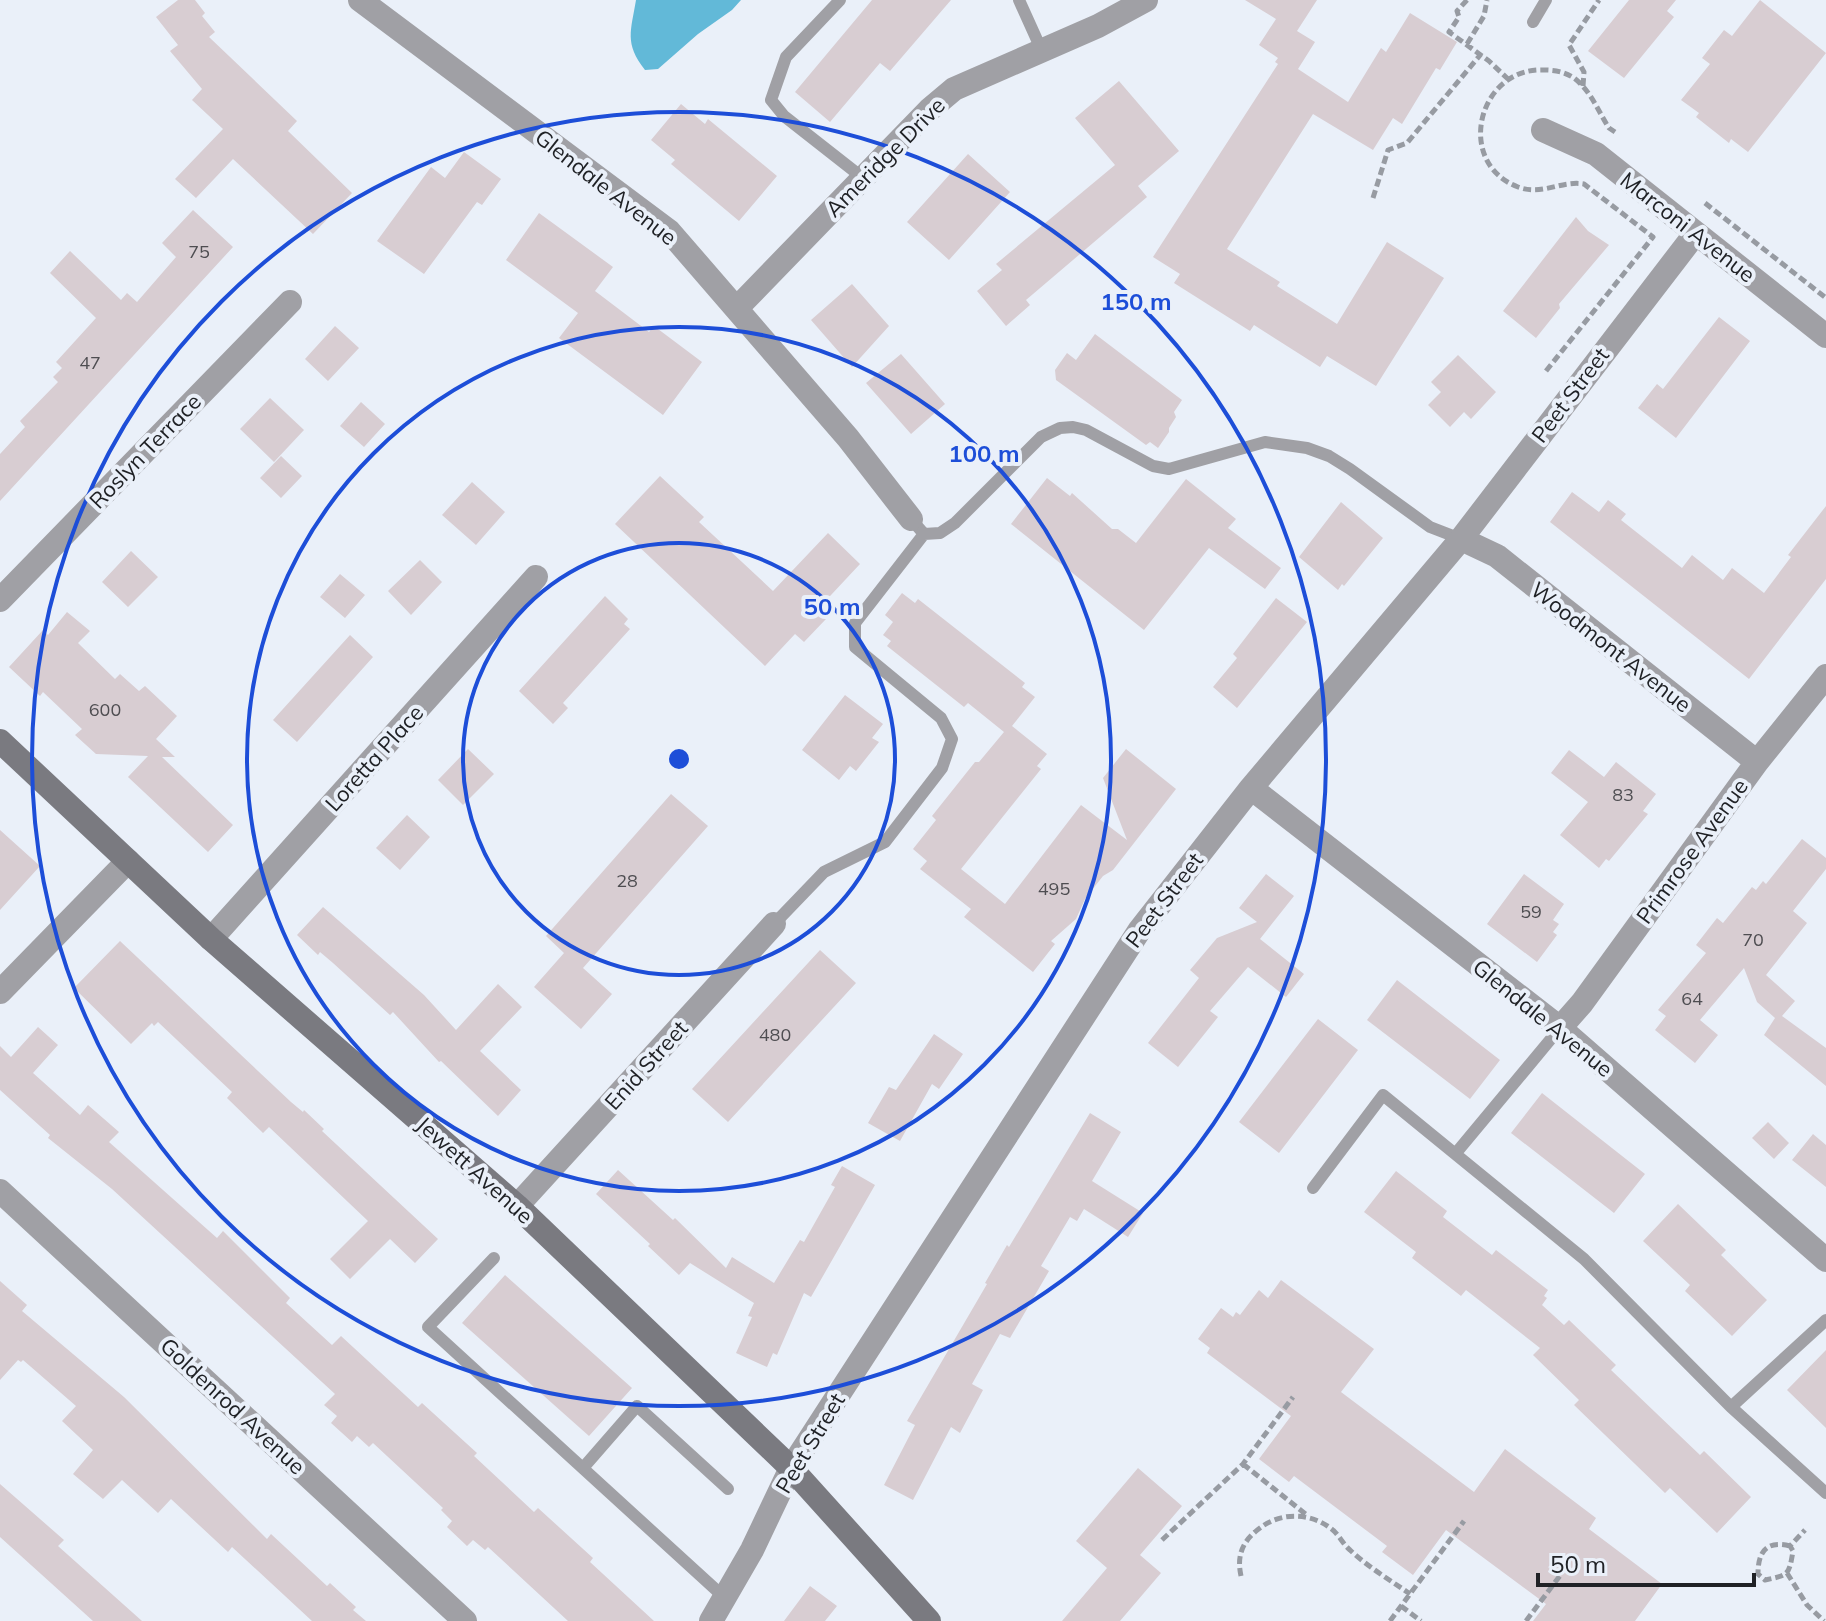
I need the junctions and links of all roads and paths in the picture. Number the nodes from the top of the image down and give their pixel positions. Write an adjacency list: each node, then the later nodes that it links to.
1 (360, 0): 22 (street, Glendale Avenue)
2 (840, 0): 16 (lane)
3 (1019, 0): 11 (lane)
4 (1146, 0): 11 (street, Ameridge Drive)
5 (1467, 0): 10 (path)
6 (1487, 0): 10 (path)
7 (1546, 0): 9 (lane)
8 (1599, 0): 14 (path)
9 (1533, 22)
10 (1467, 44): 12 (path)
11 (1042, 51): 16 (street, Ameridge Drive)
12 (1481, 54): 13 (path); 17 (path)
13 (1508, 79)
14 (1583, 86)
15 (1543, 130): 18 (street, Marconi Avenue)
16 (863, 178): 22 (street, Ameridge Drive)
17 (1373, 198)
18 (1695, 234): 23 (street, Marconi Avenue); 25 (street, Peet Street)
19 (1772, 255): 20 (path)
20 (1826, 298)
21 (290, 302): 27 (street, Roslyn Terrace)
22 (737, 308): 24 (street, Glendale Avenue)
23 (1826, 336)
24 (918, 527): 25 (lane); 33 (lane)
25 (1461, 539): 30 (street, Woodmont Avenue); 31 (street, Peet Street)
26 (536, 577): 34 (street, Loretta Place)
27 (0, 600)
28 (1826, 676): 30 (street, Primrose Avenue)
29 (0, 741): 32 (main road, Jewett Avenue)
30 (1757, 762): 36 (street, Primrose Avenue)
31 (1251, 788): 36 (street, Glendale Avenue); 48 (street, Peet Street)
32 (128, 861): 34 (main road, Jewett Avenue); 35 (street)
33 (774, 924): 40 (street, Enid Street)
34 (211, 939): 40 (main road, Jewett Avenue)
35 (0, 992)
36 (1560, 1028): 37 (lane); 42 (street, Glendale Avenue)
37 (1456, 1153): 38 (lane); 45 (lane)
38 (1313, 1188)
39 (0, 1191): 62 (street, Goldenrod Avenue)
40 (517, 1206): 48 (main road, Jewett Avenue)
41 (494, 1258): 47 (lane)
42 (1826, 1260)
43 (1826, 1320): 45 (lane)
44 (1293, 1397): 46 (path)
45 (1731, 1407): 50 (lane)
46 (1243, 1464): 51 (path); 54 (path)
47 (583, 1468): 49 (lane); 60 (lane)
48 (791, 1468): 60 (street, Peet Street); 64 (main road, Jewett Avenue)
49 (728, 1489)
50 (1826, 1493)
51 (1310, 1517): 58 (path); 59 (path)
52 (1464, 1521): 59 (path)
53 (1805, 1530): 55 (path)
54 (1162, 1540)
55 (1790, 1546): 57 (path); 57 (path)
56 (1562, 1573): 67 (path)
57 (1787, 1573): 68 (path)
58 (1241, 1576)
59 (1410, 1594): 61 (path)
60 (725, 1598): 63 (street, Peet Street)
61 (1401, 1606): 65 (path); 66 (path)
62 (465, 1621)
63 (711, 1621)
64 (929, 1621)
65 (1390, 1621)
66 (1421, 1621)
67 (1526, 1621)
68 (1824, 1621)

